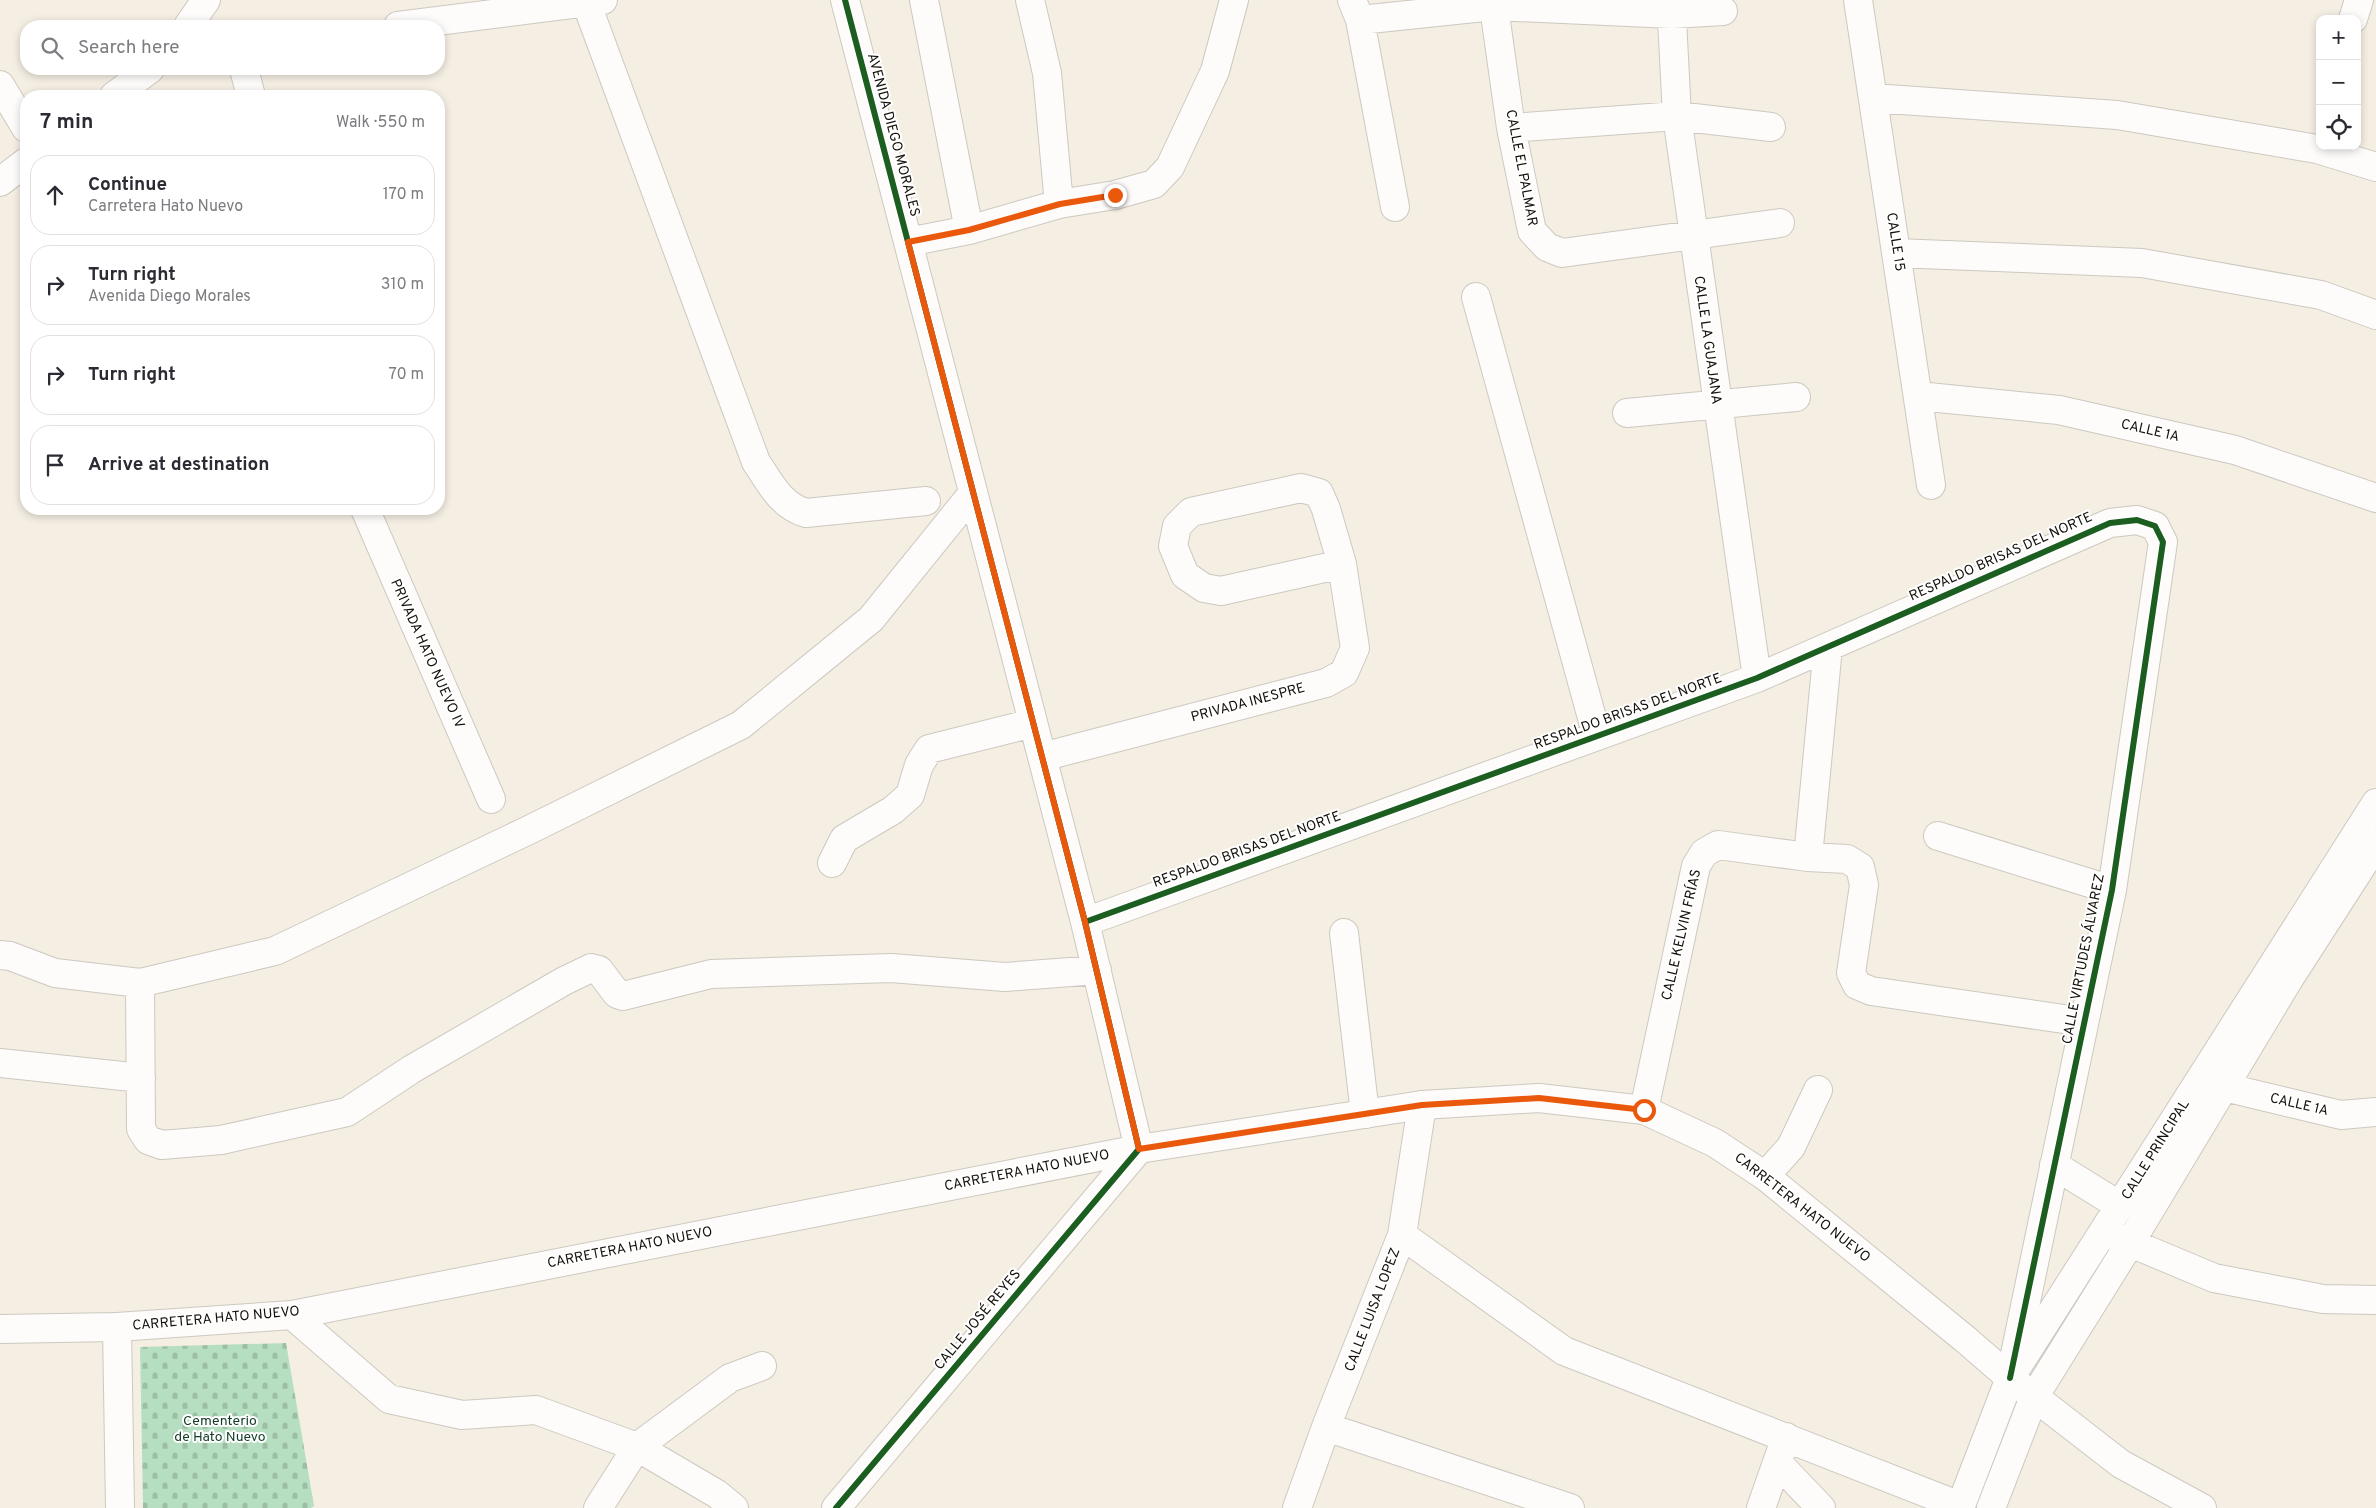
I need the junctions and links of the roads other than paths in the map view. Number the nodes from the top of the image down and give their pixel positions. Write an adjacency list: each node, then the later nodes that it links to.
1 (206, 0): 16 (street)
2 (511, 0): 12 (street)
3 (845, 0): 38 (street, AVENIDA DIEGO MORALES)
4 (924, 0): 36 (street)
5 (1030, 0): 33 (street)
6 (1234, 0): 33 (street)
7 (1858, 0): 23 (street, CALLE 15)
8 (2358, 0): 15 (street)
9 (594, 1): 12 (street); 49 (street)
10 (1494, 3): 11 (street); 13 (street); 27 (street, CALLE EL PALMAR)
11 (1671, 7): 14 (street); 24 (street, CALLE LA GUAJANA)
12 (538, 8): 17 (street)
13 (1356, 10): 34 (street)
14 (1723, 11)
15 (2354, 15)
16 (192, 20)
17 (445, 20)
18 (142, 75): 21 (street)
19 (246, 75): 22 (street)
20 (0, 85): 25 (street)
21 (122, 90)
22 (249, 90)
23 (1873, 98): 28 (street); 39 (street, CALLE 15)
24 (1677, 116): 26 (street); 27 (street); 37 (street, CALLE LA GUAJANA)
25 (20, 118)
26 (1771, 127)
27 (1511, 128): 37 (street, CALLE EL PALMAR)
28 (2316, 144)
29 (2333, 150): 31 (street)
30 (20, 167): 32 (street)
31 (2376, 167)
32 (0, 182)
33 (1060, 204): 36 (street)
34 (1395, 207)
35 (1780, 223): 37 (street, CALLE EL PALMAR)
36 (969, 230): 38 (street)
37 (1692, 236): 44 (street, CALLE LA GUAJANA)
38 (908, 242): 47 (street, AVENIDA DIEGO MORALES)
39 (1896, 253): 41 (street); 42 (street, CALLE 15)
40 (1476, 297): 56 (street)
41 (2376, 315)
42 (1918, 396): 46 (street, CALLE 15); 48 (street, CALLE 1A)
43 (1796, 397): 44 (street)
44 (1717, 405): 45 (street); 54 (street, CALLE LA GUAJANA)
45 (1627, 413)
46 (1931, 485)
47 (973, 493): 55 (street, AVENIDA DIEGO MORALES); 69 (street)
48 (2376, 498)
49 (926, 501)
50 (368, 515): 58 (street, PRIVADA HATO NUEVO IV)
51 (2163, 542): 53 (street, RESPALDO BRISAS DEL NORTE); 64 (street, CALLE VIRTUDES ÁLVAREZ)
52 (1342, 564): 52 (street, PRIVADA INESPRE); 57 (street, PRIVADA INESPRE)
53 (1828, 647): 54 (street, RESPALDO BRISAS DEL NORTE); 62 (street)
54 (1757, 678): 56 (street, RESPALDO BRISAS DEL NORTE)
55 (1033, 723): 57 (street, AVENIDA DIEGO MORALES); 63 (street)
56 (1597, 736): 65 (street, RESPALDO BRISAS DEL NORTE)
57 (1042, 757): 65 (street, AVENIDA DIEGO MORALES)
58 (491, 799)
59 (2376, 803): 82 (street, CALLE PRINCIPAL)
60 (1938, 836): 64 (street)
61 (2376, 844): 73 (street, CALLE PRINCIPAL)
62 (1808, 857): 70 (street, CALLE KELVIN FRÍAS); 76 (street, CALLE KELVIN FRÍAS)
63 (832, 863)
64 (2112, 890): 70 (street, CALLE VIRTUDES ÁLVAREZ)
65 (1085, 922): 68 (street, AVENIDA DIEGO MORALES)
66 (1344, 933): 78 (street)
67 (0, 955): 69 (street)
68 (1096, 970): 72 (street); 79 (street, AVENIDA DIEGO MORALES)
69 (140, 982): 72 (street)
70 (2084, 1022): 80 (street, CALLE VIRTUDES ÁLVAREZ)
71 (0, 1063): 72 (street)
72 (141, 1078)
73 (2224, 1087): 77 (street, CALLE 1A); 85 (street, CALLE PRINCIPAL)
74 (1818, 1090): 81 (street)
75 (1422, 1105): 76 (street, CARRETERA HATO NUEVO); 78 (street, CARRETERA HATO NUEVO); 84 (street, CALLE LUISA LOPEZ)
76 (1644, 1110): 81 (street, CARRETERA HATO NUEVO)
77 (2376, 1112)
78 (1365, 1114): 79 (street, CARRETERA HATO NUEVO)
79 (1139, 1149): 87 (street, CARRETERA HATO NUEVO); 100 (street, CALLE JOSÉ REYES)
80 (2054, 1165): 82 (street); 91 (street, CALLE VIRTUDES ÁLVAREZ)
81 (1765, 1176): 91 (street, CARRETERA HATO NUEVO)
82 (2120, 1206): 83 (street, CALLE PRINCIPAL)
83 (2103, 1232): 85 (street); 91 (street, CALLE PRINCIPAL)
84 (1402, 1235): 93 (street, CALLE LUISA LOPEZ); 95 (street)
85 (2130, 1243): 86 (street); 92 (street, CALLE PRINCIPAL)
86 (2376, 1300)
87 (292, 1315): 88 (street, CARRETERA HATO NUEVO); 94 (street)
88 (117, 1327): 89 (street, CARRETERA HATO NUEVO); 97 (street)
89 (0, 1329)
90 (762, 1366): 94 (street)
91 (2010, 1378): 92 (street, CARRETERA HATO NUEVO); 96 (street, CALLE PRINCIPAL)
92 (2034, 1397): 105 (street, CALLE PRINCIPAL); 106 (street, CARRETERA HATO NUEVO)
93 (1326, 1427): 101 (street, CALLE LUISA LOPEZ); 102 (street)
94 (637, 1447): 98 (street); 99 (street)
95 (1781, 1450): 96 (street); 103 (street); 104 (street)
96 (1960, 1507)
97 (120, 1508)
98 (598, 1508)
99 (734, 1508)
100 (836, 1508)
101 (1297, 1508)
102 (1570, 1508)
103 (1761, 1508)
104 (1821, 1508)
105 (1991, 1508)
106 (2202, 1508)

